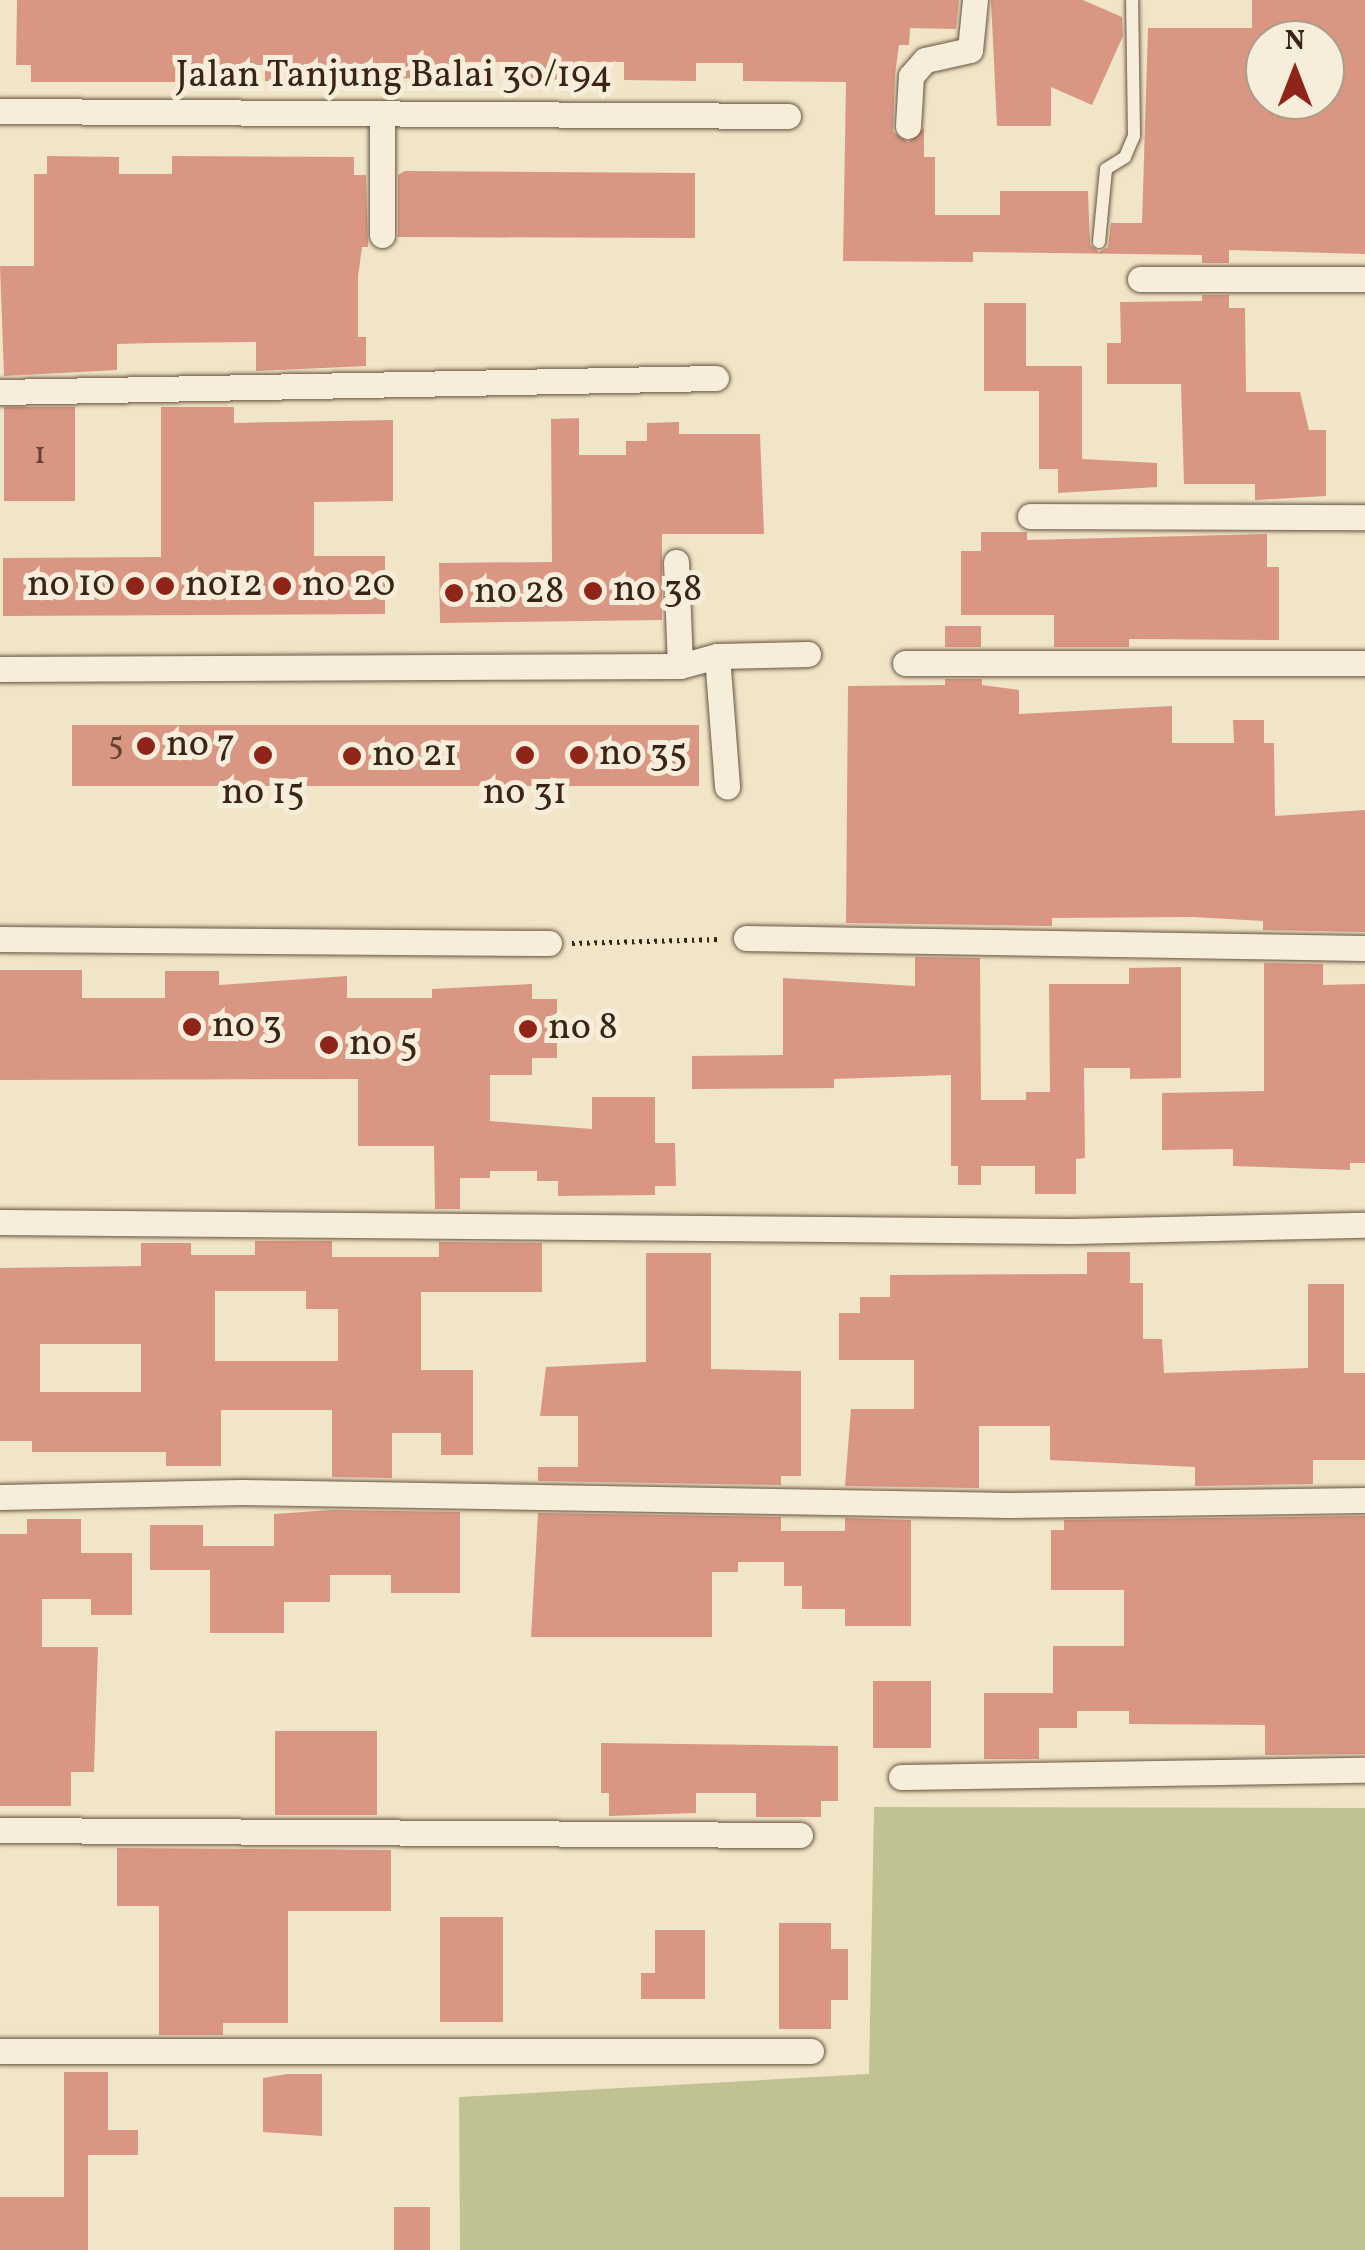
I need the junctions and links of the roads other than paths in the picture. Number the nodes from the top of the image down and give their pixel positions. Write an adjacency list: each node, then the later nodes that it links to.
1 (975, 0): 6 (street)
2 (1132, 0): 8 (lane)
3 (0, 112): 4 (street, Jalan Tanjung Balai 30/194)
4 (382, 116): 5 (street, Jalan Tanjung Balai 30/194); 7 (street)
5 (788, 116)
6 (908, 126)
7 (382, 235)
8 (1099, 242)
9 (1140, 279): 10 (street)
10 (1365, 279)
11 (716, 378): 12 (street)
12 (0, 392)
13 (1030, 516): 14 (street)
14 (1365, 517)
15 (676, 562): 20 (street)
16 (808, 654): 17 (street)
17 (717, 656): 20 (street); 22 (street)
18 (905, 663): 19 (street)
19 (1365, 664)
20 (680, 666): 21 (street)
21 (0, 668)
22 (727, 787)
23 (746, 938): 26 (street)
24 (0, 939): 25 (street)
25 (549, 943)
26 (1365, 948)
27 (0, 1222): 28 (street)
28 (1365, 1225)
29 (0, 1497): 30 (street)
30 (1365, 1500)
31 (1365, 1770): 32 (street)
32 (901, 1777)
33 (0, 1830): 34 (street)
34 (800, 1835)
35 (0, 2051): 36 (street)
36 (811, 2051)

